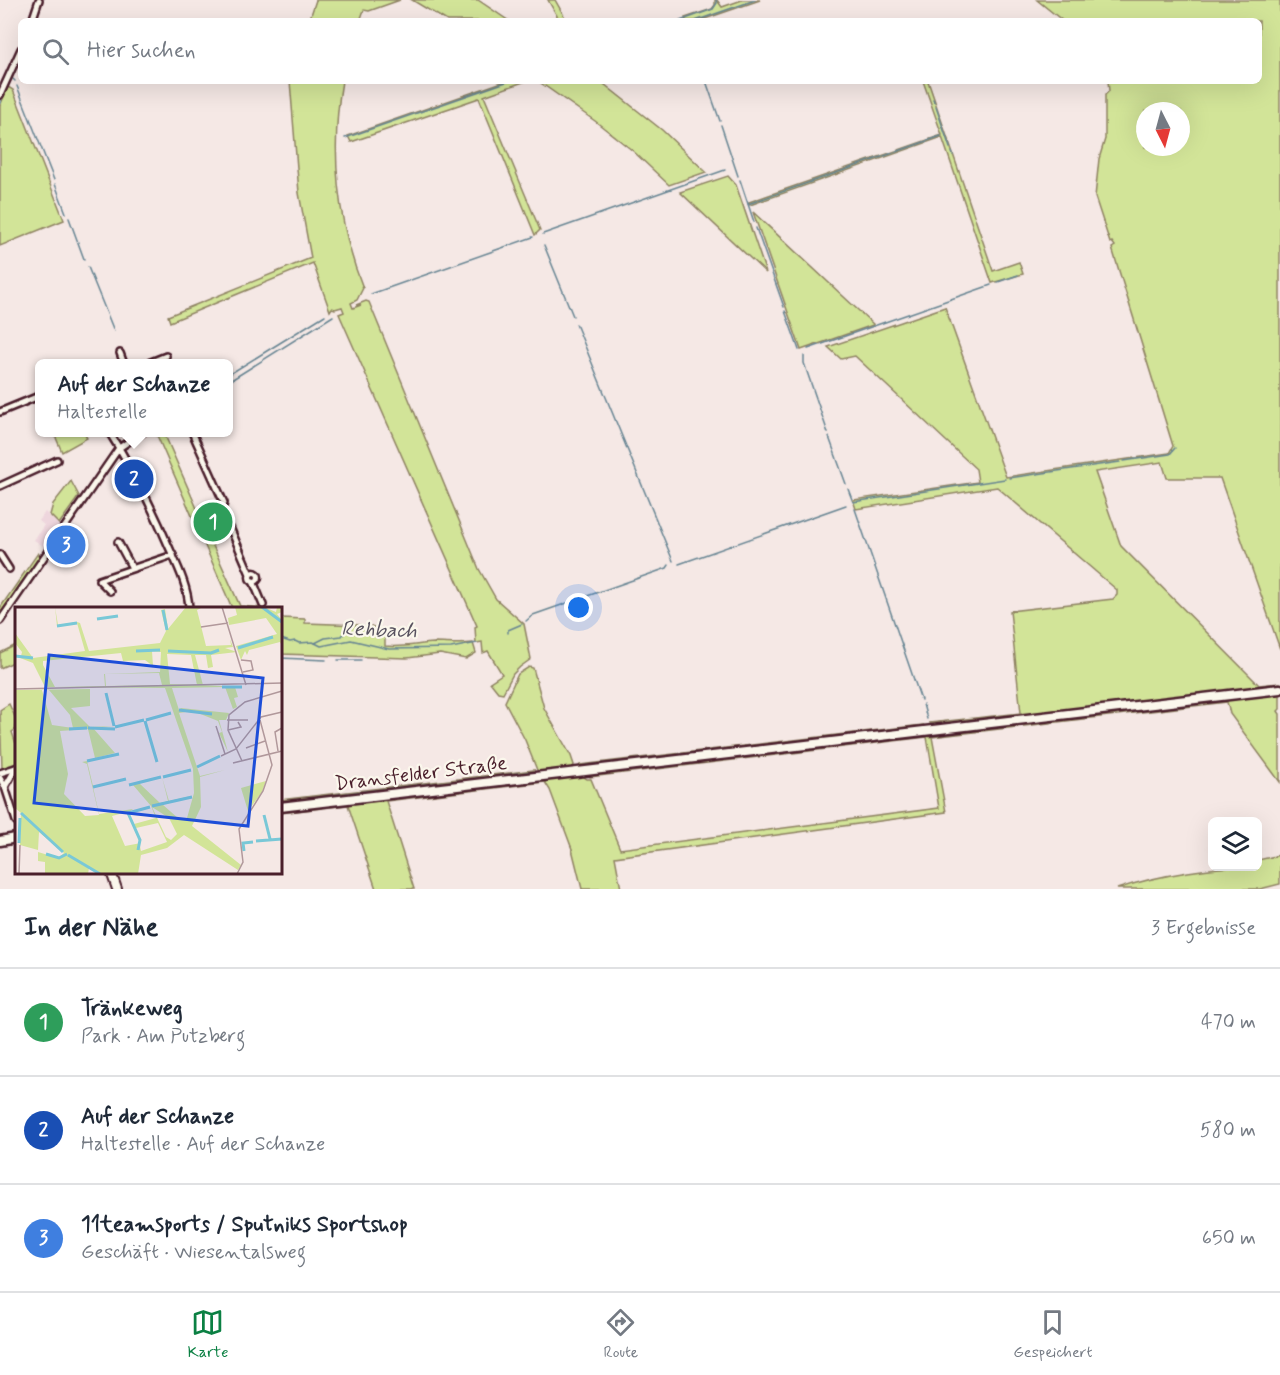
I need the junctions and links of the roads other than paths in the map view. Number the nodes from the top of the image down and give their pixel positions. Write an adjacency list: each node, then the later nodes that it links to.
1 (39, 0): 2 (street)
2 (33, 18)
3 (18, 56): 4 (street)
4 (0, 95)
5 (120, 353): 7 (street)
6 (166, 356): 8 (street)
7 (121, 359)
8 (157, 359)
9 (35, 398): 10 (street)
10 (0, 412)
11 (112, 437): 14 (street)
12 (136, 437): 14 (street)
13 (194, 437): 23 (street)
14 (119, 448): 19 (street); 25 (street)
15 (57, 460): 16 (street)
16 (0, 486)
17 (118, 542): 21 (street)
18 (0, 555): 20 (street)
19 (173, 555): 21 (street); 24 (street)
20 (9, 568)
21 (132, 568): 22 (street)
22 (110, 591)
23 (263, 605)
24 (189, 607)
25 (0, 621)
26 (1280, 689): 32 (main road, Dransfelder Straße)
27 (15, 767): 29 (street)
28 (15, 769): 31 (street)
29 (0, 773)
30 (0, 778): 31 (street)
31 (5, 787): 33 (street)
32 (282, 807)
33 (15, 818)
34 (15, 838): 35 (main road)
35 (0, 841)
36 (111, 874): 37 (street)
37 (117, 889)

